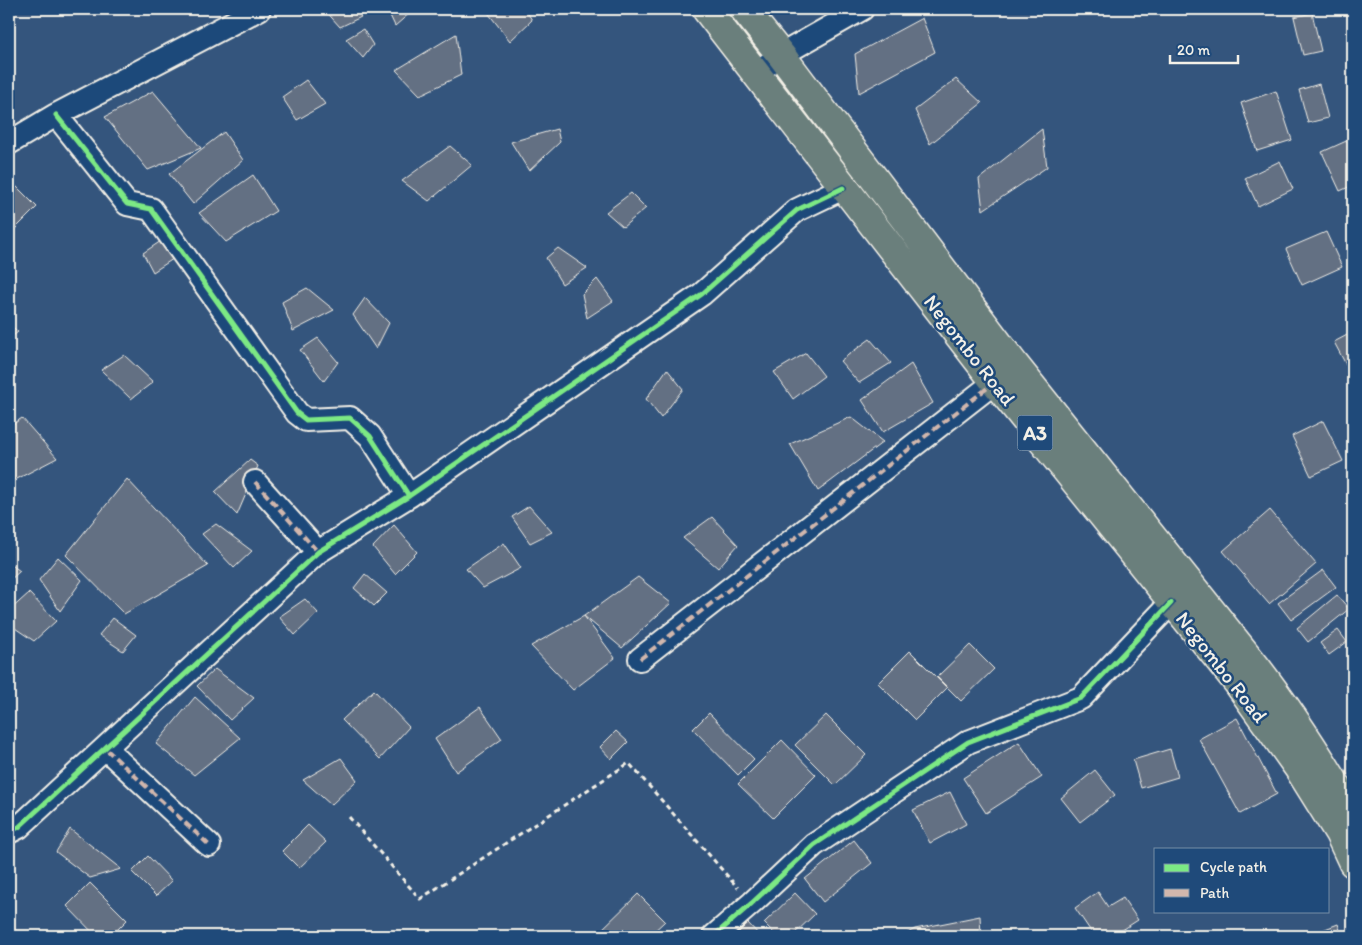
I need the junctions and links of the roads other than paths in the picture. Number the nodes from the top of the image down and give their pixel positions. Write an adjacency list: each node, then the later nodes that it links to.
1 (259, 9): 7 (street)
2 (706, 9): 6 (highway, Negombo Road / A3)
3 (744, 9): 5 (highway, Negombo Road / A3)
4 (862, 9): 5 (street)
5 (781, 54): 6 (street); 17 (highway, Negombo Road / A3)
6 (756, 73): 9 (highway, Negombo Road / A3)
7 (56, 115): 8 (street); 12 (street)
8 (9, 144)
9 (843, 188): 10 (highway, Negombo Road / A3); 12 (street)
10 (994, 382): 14 (highway, Negombo Road / A3); 15 (street)
11 (255, 482): 13 (street)
12 (409, 496): 13 (street)
13 (318, 552): 16 (street)
14 (1171, 603): 20 (highway, Negombo Road / A3); 21 (street)
15 (640, 659)
16 (106, 749): 18 (street); 19 (street)
17 (1353, 813)
18 (9, 832)
19 (209, 845)
20 (1353, 863)
21 (714, 936)

